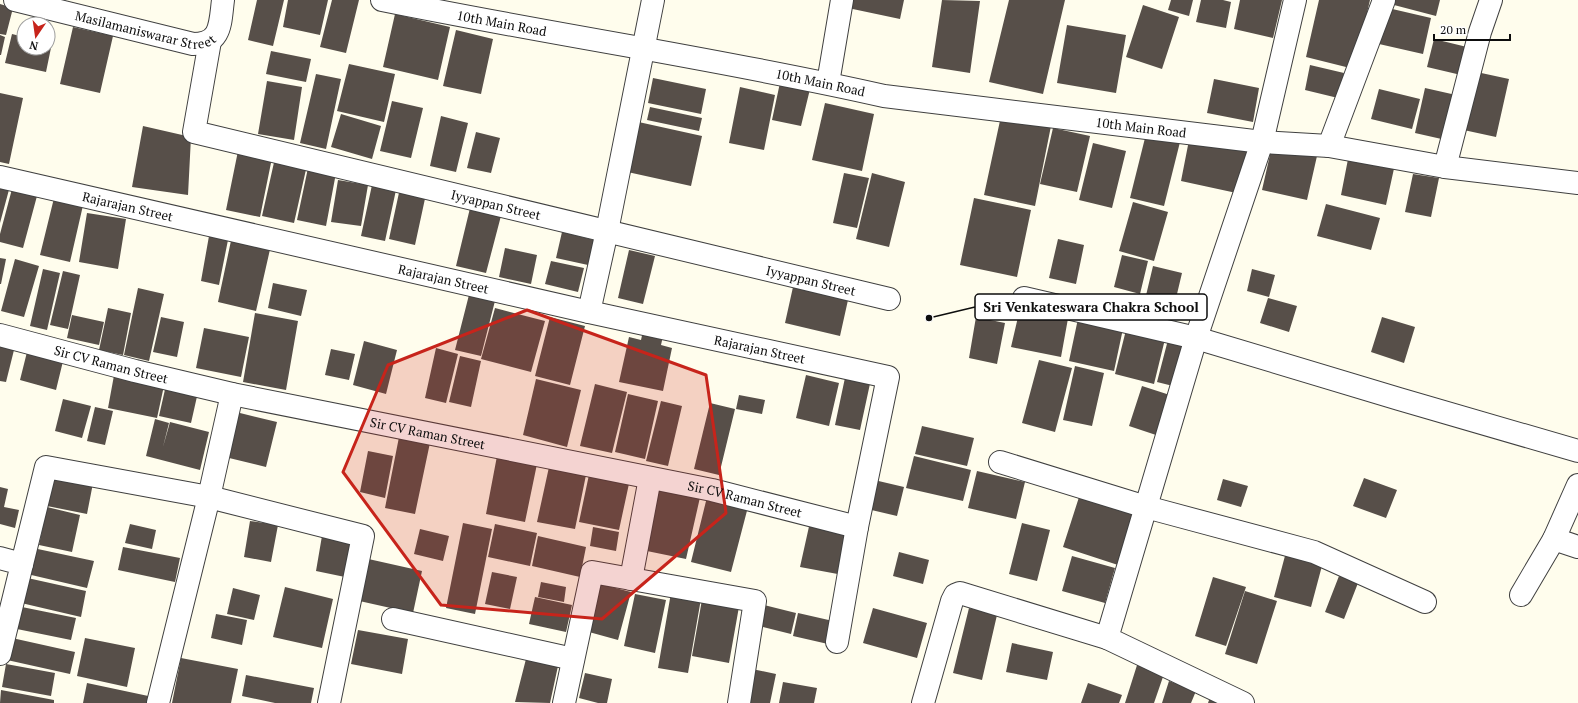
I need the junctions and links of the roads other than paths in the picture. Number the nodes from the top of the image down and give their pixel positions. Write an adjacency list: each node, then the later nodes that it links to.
1 (15, 0): 9 (street, Masilamaniswarar Street)
2 (223, 0): 9 (street, Masilamaniswarar Street)
3 (382, 0): 10 (street, 10th Main Road)
4 (653, 0): 10 (street)
5 (842, 0): 11 (street)
6 (1295, 0): 12 (street)
7 (1384, 0): 13 (street)
8 (1491, 0): 14 (street)
9 (210, 40): 17 (street, Iyyappan Street)
10 (644, 49): 11 (street, 10th Main Road); 17 (street)
11 (828, 83): 12 (street, 10th Main Road)
12 (1262, 142): 13 (street, 10th Main Road); 22 (street)
13 (1330, 146): 14 (street, 10th Main Road)
14 (1444, 167): 16 (street, 10th Main Road)
15 (0, 177): 20 (street, Rajarajan Street)
16 (1578, 183)
17 (607, 231): 19 (street, Iyyappan Street); 20 (street)
18 (1024, 298): 22 (street)
19 (889, 299)
20 (589, 312): 30 (street, Rajarajan Street)
21 (0, 335): 23 (street, Sir CV Raman Street)
22 (1196, 338): 24 (street); 29 (street)
23 (232, 394): 26 (street, Sir CV Raman Street); 28 (street)
24 (1578, 450)
25 (1000, 462): 29 (street)
26 (650, 478): 30 (street, Sir CV Raman Street); 35 (street)
27 (1578, 485): 31 (street)
28 (209, 497): 34 (street); 43 (street); 44 (street)
29 (1146, 507): 37 (street); 39 (street)
30 (857, 527): 40 (street)
31 (1554, 539): 32 (street); 36 (street)
32 (1578, 547)
33 (0, 558): 34 (street)
34 (22, 564): 41 (street)
35 (631, 579): 42 (street); 46 (street)
36 (1521, 595)
37 (1425, 602)
38 (393, 619): 42 (street)
39 (1106, 638): 47 (street); 48 (street)
40 (837, 642)
41 (0, 654)
42 (573, 659): 45 (street)
43 (158, 703)
44 (329, 703)
45 (564, 703)
46 (738, 703)
47 (923, 703)
48 (1243, 703)

